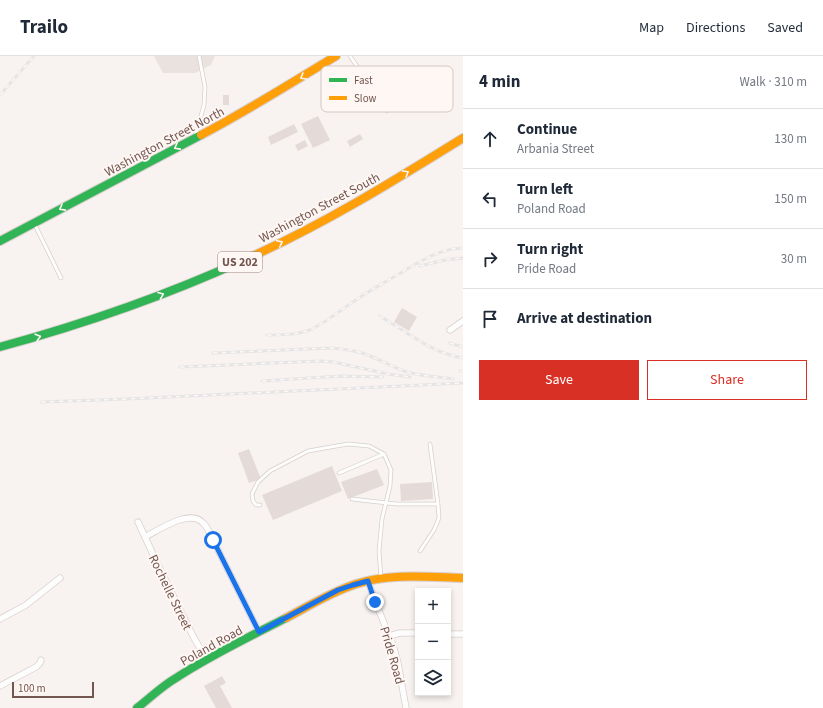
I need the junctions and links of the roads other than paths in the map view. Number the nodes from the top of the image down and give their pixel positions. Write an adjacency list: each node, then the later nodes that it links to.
1 (199, 56): 5 (lane)
2 (336, 56): 5 (main road, Washington Street North, one-way to 5)
3 (350, 56): 4 (lane)
4 (357, 66)
5 (195, 138): 7 (main road, Washington Street North, one-way to 7)
6 (463, 138): 12 (main road, Washington Street South / US 202, one-way to 6)
7 (34, 223): 8 (main road, Washington Street North); 9 (lane)
8 (0, 241)
9 (61, 278)
10 (463, 321): 11 (street)
11 (450, 330)
12 (0, 347)
13 (430, 444): 18 (lane)
14 (384, 454): 15 (lane); 17 (lane); 19 (lane)
15 (339, 472)
16 (352, 499): 17 (lane)
17 (386, 503): 18 (lane); 24 (lane)
18 (438, 504): 22 (lane)
19 (260, 505)
20 (138, 522): 21 (street, Rochelle Street)
21 (145, 537): 28 (street); 34 (street, Rochelle Street)
22 (420, 551)
23 (60, 578): 27 (street)
24 (381, 578): 25 (main road, Poland Road); 26 (main road, Poland Road)
25 (463, 578)
26 (368, 581): 28 (main road, Poland Road); 32 (street, Pride Road)
27 (0, 619)
28 (259, 632): 34 (main road, Poland Road)
29 (415, 633): 32 (street)
30 (451, 634): 31 (street)
31 (463, 634)
32 (389, 636): 37 (street, Pride Road)
33 (41, 660): 35 (street)
34 (207, 660): 36 (main road, Poland Road)
35 (0, 686)
36 (137, 708)
37 (406, 708)

